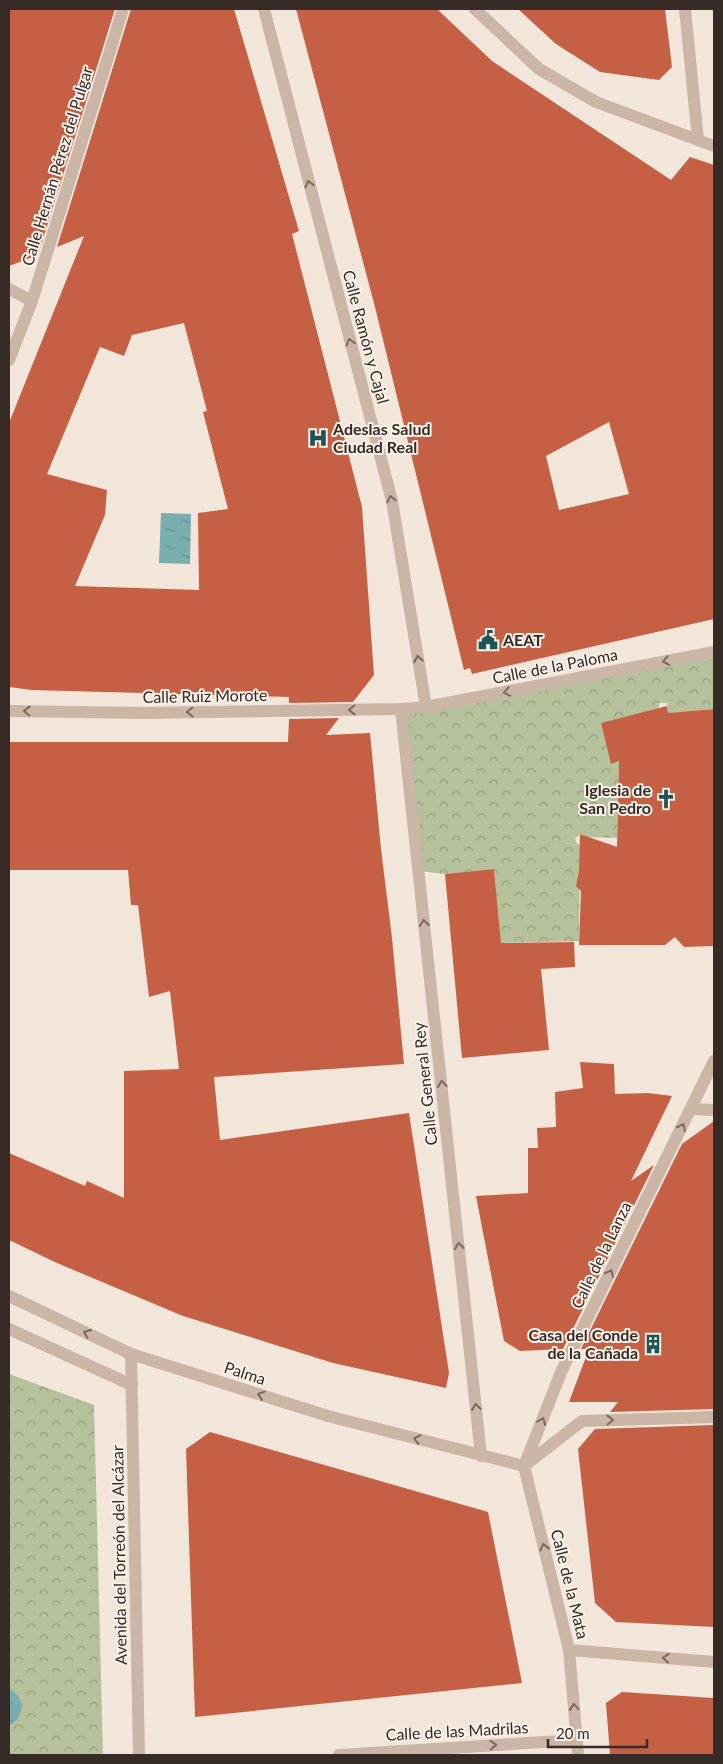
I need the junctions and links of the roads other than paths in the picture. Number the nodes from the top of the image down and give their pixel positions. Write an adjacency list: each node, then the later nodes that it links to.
1 (123, 9): 8 (street, Calle Hernán Pérez del Pulgar)
2 (264, 9): 11 (street, Calle Ramón y Cajal, one-way to 2)
3 (475, 9): 5 (street)
4 (685, 12): 5 (street)
5 (698, 140): 6 (street)
6 (714, 146)
7 (9, 289): 8 (street)
8 (32, 301): 9 (street, Calle Hernán Pérez del Pulgar)
9 (9, 360)
10 (714, 652): 11 (street, Calle de la Paloma, one-way to 11)
11 (426, 707): 12 (street, Calle de la Paloma)
12 (401, 709): 13 (street, Calle Ruiz Morote, one-way to 13); 22 (street, Calle General Rey, one-way to 12)
13 (9, 711)
14 (714, 1062): 15 (street, Calle de la Lanza)
15 (691, 1109): 16 (street); 23 (street, Calle de la Lanza, one-way to 15)
16 (714, 1110)
17 (9, 1296): 19 (street, Palma, one-way to 17)
18 (9, 1329): 20 (street)
19 (131, 1354): 20 (street, Avenida del Torreón del Alcázar); 22 (street, Palma, one-way to 19)
20 (132, 1385): 28 (street, Avenida del Torreón del Alcázar)
21 (714, 1417): 23 (street, one-way to 21)
22 (481, 1456): 23 (street)
23 (524, 1466): 24 (street, Calle de la Mata, one-way to 23)
24 (569, 1650): 25 (street, one-way to 24); 26 (street, Calle de la Mata, one-way to 24)
25 (714, 1662)
26 (577, 1740): 27 (street, Calle de las Madrilas, one-way to 26); 30 (street, Calle de la Mata)
27 (373, 1754): 29 (street, Calle de las Madrilas)
28 (139, 1755)
29 (339, 1755)
30 (578, 1755)

